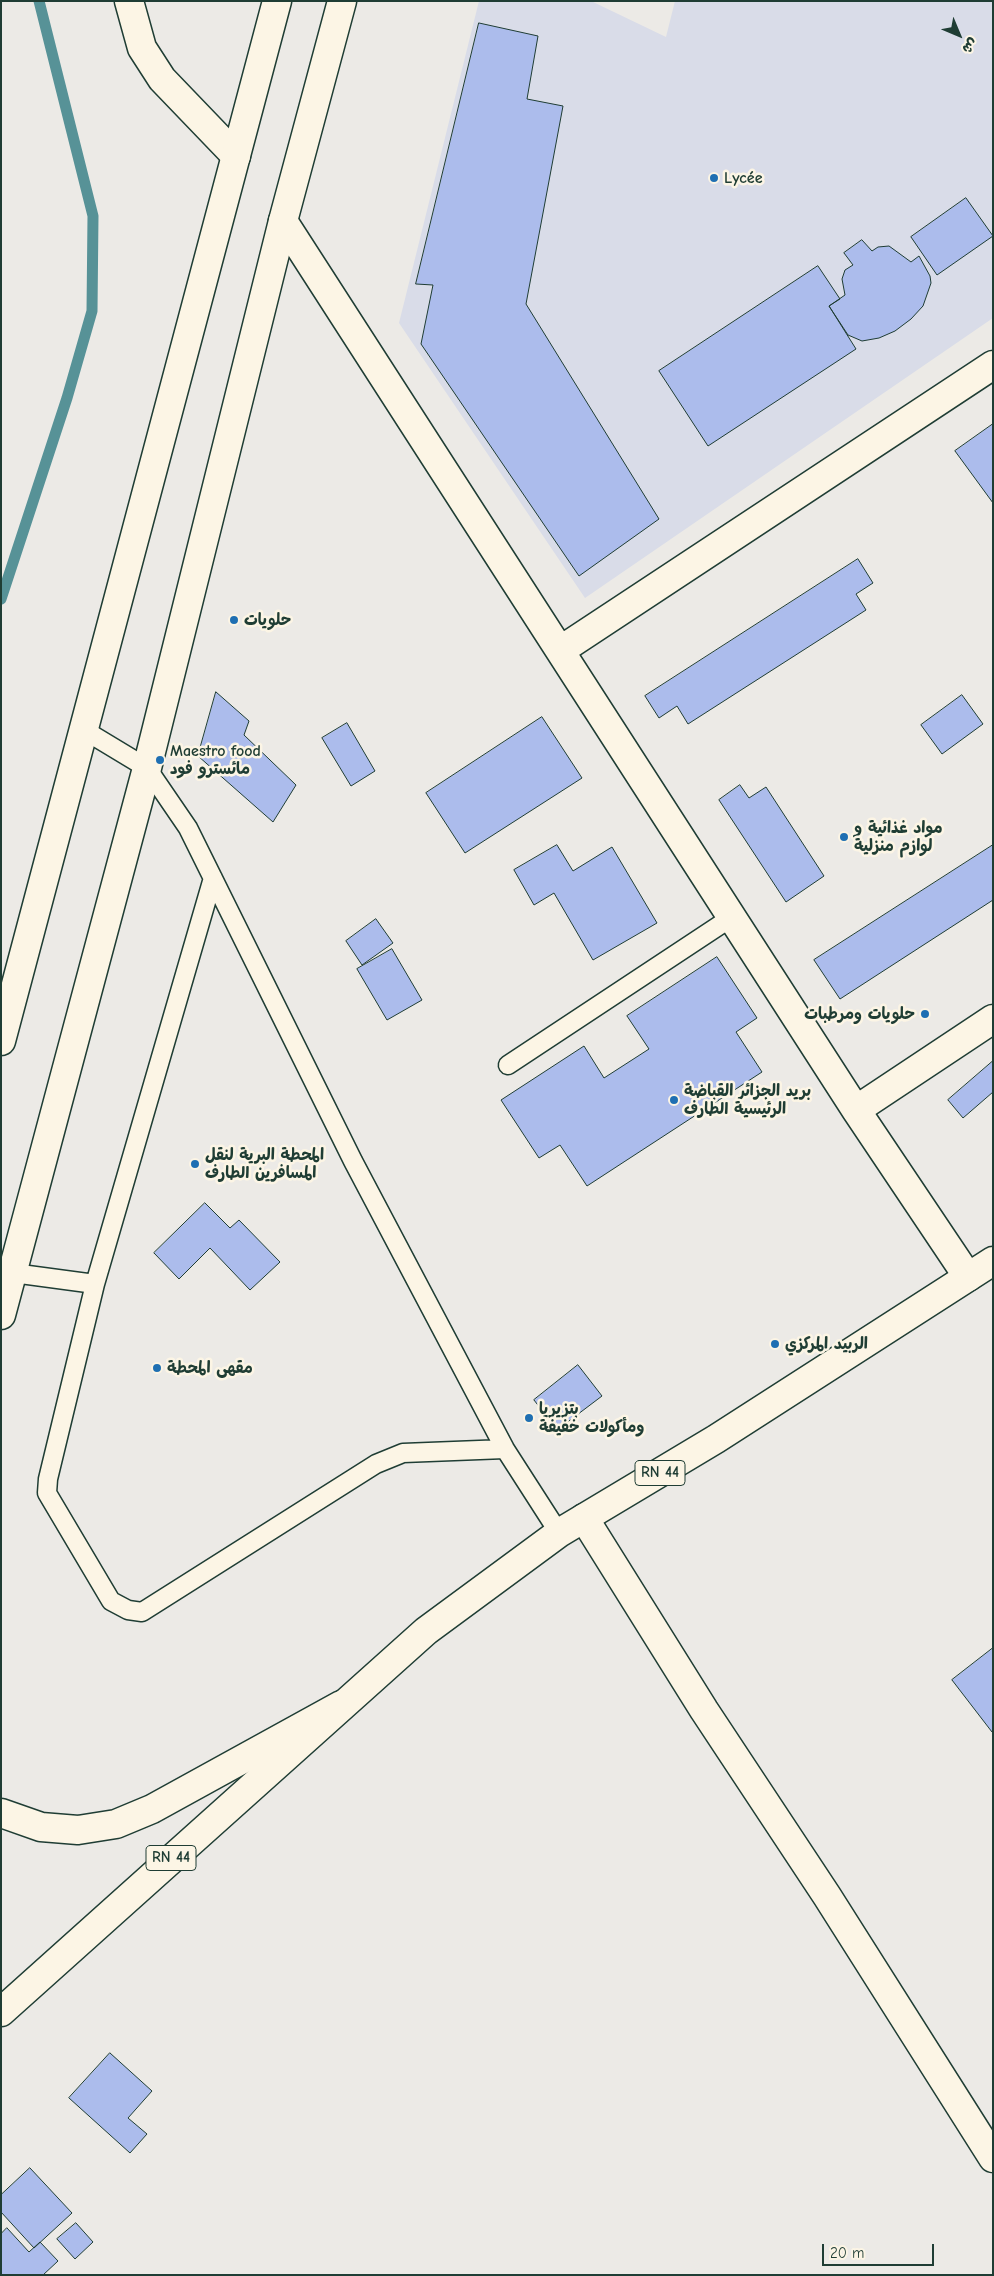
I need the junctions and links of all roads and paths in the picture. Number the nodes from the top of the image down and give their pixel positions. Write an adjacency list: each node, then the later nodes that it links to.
1 (129, 1): 4 (main road)
2 (277, 1): 4 (main road)
3 (342, 1): 5 (main road)
4 (236, 156): 8 (main road)
5 (284, 221): 7 (main road); 9 (main road)
6 (993, 365): 7 (main road)
7 (561, 650): 11 (main road)
8 (84, 730): 9 (lane); 12 (main road)
9 (147, 768): 10 (lane); 18 (main road)
10 (213, 878): 20 (lane); 22 (lane)
11 (732, 917): 15 (lane); 16 (main road)
12 (7, 1002): 14 (main road)
13 (993, 1019): 16 (main road)
14 (1, 1041)
15 (508, 1065)
16 (856, 1110): 19 (main road)
17 (993, 1261): 19 (main road, RN 44)
18 (14, 1273): 20 (lane); 21 (main road)
19 (968, 1277): 23 (main road, RN 44)
20 (95, 1284): 22 (lane)
21 (1, 1315)
22 (505, 1449): 24 (lane)
23 (584, 1518): 24 (main road, RN 44); 28 (main road)
24 (559, 1533): 25 (main road, RN 44)
25 (341, 1705): 26 (main road); 27 (main road, RN 44)
26 (1, 1813)
27 (1, 2012)
28 (993, 2158)

